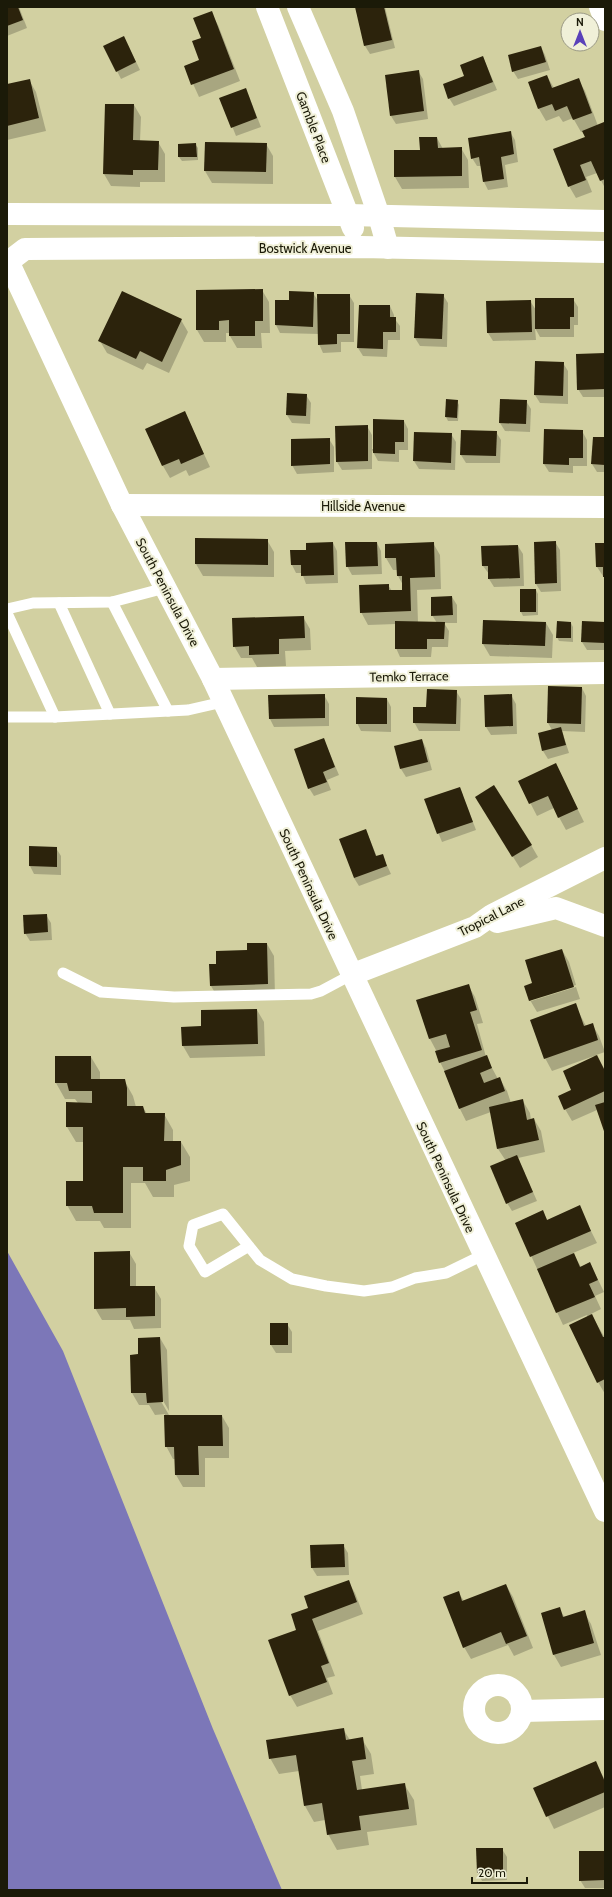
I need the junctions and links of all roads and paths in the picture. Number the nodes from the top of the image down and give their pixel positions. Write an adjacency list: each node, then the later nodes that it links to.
1 (293, 7): 4 (street)
2 (298, 7): 8 (street)
3 (600, 7): 5 (street)
4 (269, 11): 7 (street, Gamble Place)
5 (605, 20)
6 (7, 214): 7 (street)
7 (348, 215): 8 (street); 10 (street, Gamble Place)
8 (379, 216): 9 (street); 11 (street)
9 (605, 221)
10 (361, 247): 11 (street, Bostwick Avenue); 13 (street, Bostwick Avenue)
11 (388, 248): 12 (street, Bostwick Avenue)
12 (605, 252)
13 (8, 261): 14 (street, South Peninsula Drive)
14 (122, 505): 15 (street, Hillside Avenue); 16 (street, South Peninsula Drive)
15 (605, 507)
16 (165, 588): 17 (lane); 22 (street, South Peninsula Drive)
17 (112, 602): 18 (lane); 24 (lane)
18 (59, 603): 19 (lane); 25 (lane)
19 (7, 609)
20 (7, 613): 27 (lane)
21 (605, 673): 22 (street, Temko Terrace)
22 (213, 679): 23 (street, South Peninsula Drive)
23 (224, 702): 24 (lane); 32 (street, South Peninsula Drive)
24 (168, 711): 25 (lane)
25 (110, 714): 27 (lane)
26 (7, 717): 27 (lane)
27 (55, 717)
28 (605, 858): 30 (street, Tropical Lane)
29 (605, 926): 30 (street)
30 (474, 928): 32 (street, Tropical Lane)
31 (63, 973): 32 (lane)
32 (351, 975): 34 (street, South Peninsula Drive)
33 (249, 1246): 33 (lane); 34 (lane)
34 (483, 1255): 35 (street, South Peninsula Drive)
35 (605, 1511)
36 (605, 1709): 37 (street)
37 (523, 1711)

